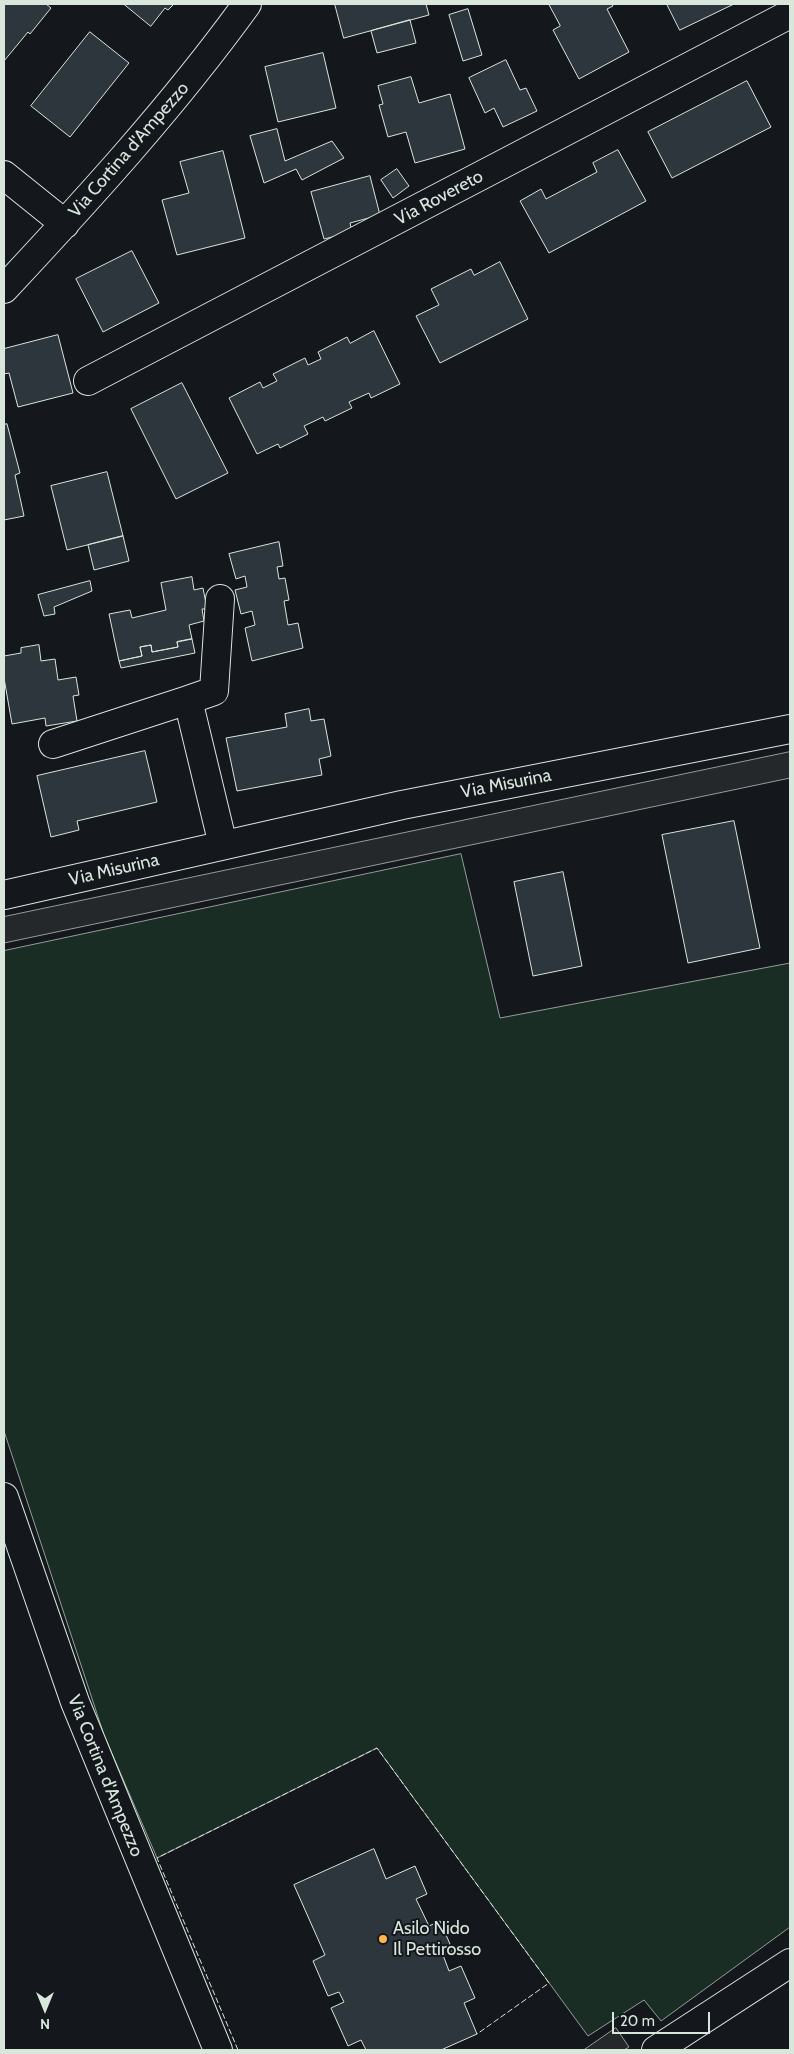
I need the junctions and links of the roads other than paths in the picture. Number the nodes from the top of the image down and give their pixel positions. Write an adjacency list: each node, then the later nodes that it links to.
1 (248, 4): 4 (street, Via Cortina d'Ampezzo)
2 (790, 14): 6 (street, Via Rovereto)
3 (4, 174): 4 (street)
4 (65, 224): 5 (street, Via Cortina d'Ampezzo)
5 (4, 289)
6 (88, 381)
7 (220, 599): 8 (street)
8 (188, 700): 10 (street); 11 (street)
9 (790, 729): 11 (street, Via Misurina)
10 (53, 744)
11 (223, 844): 12 (street, Via Misurina)
12 (4, 895)
13 (4, 1497): 15 (street, Via Cortina d'Ampezzo)
14 (790, 1962): 16 (street)
15 (218, 2050)
16 (656, 2050)

